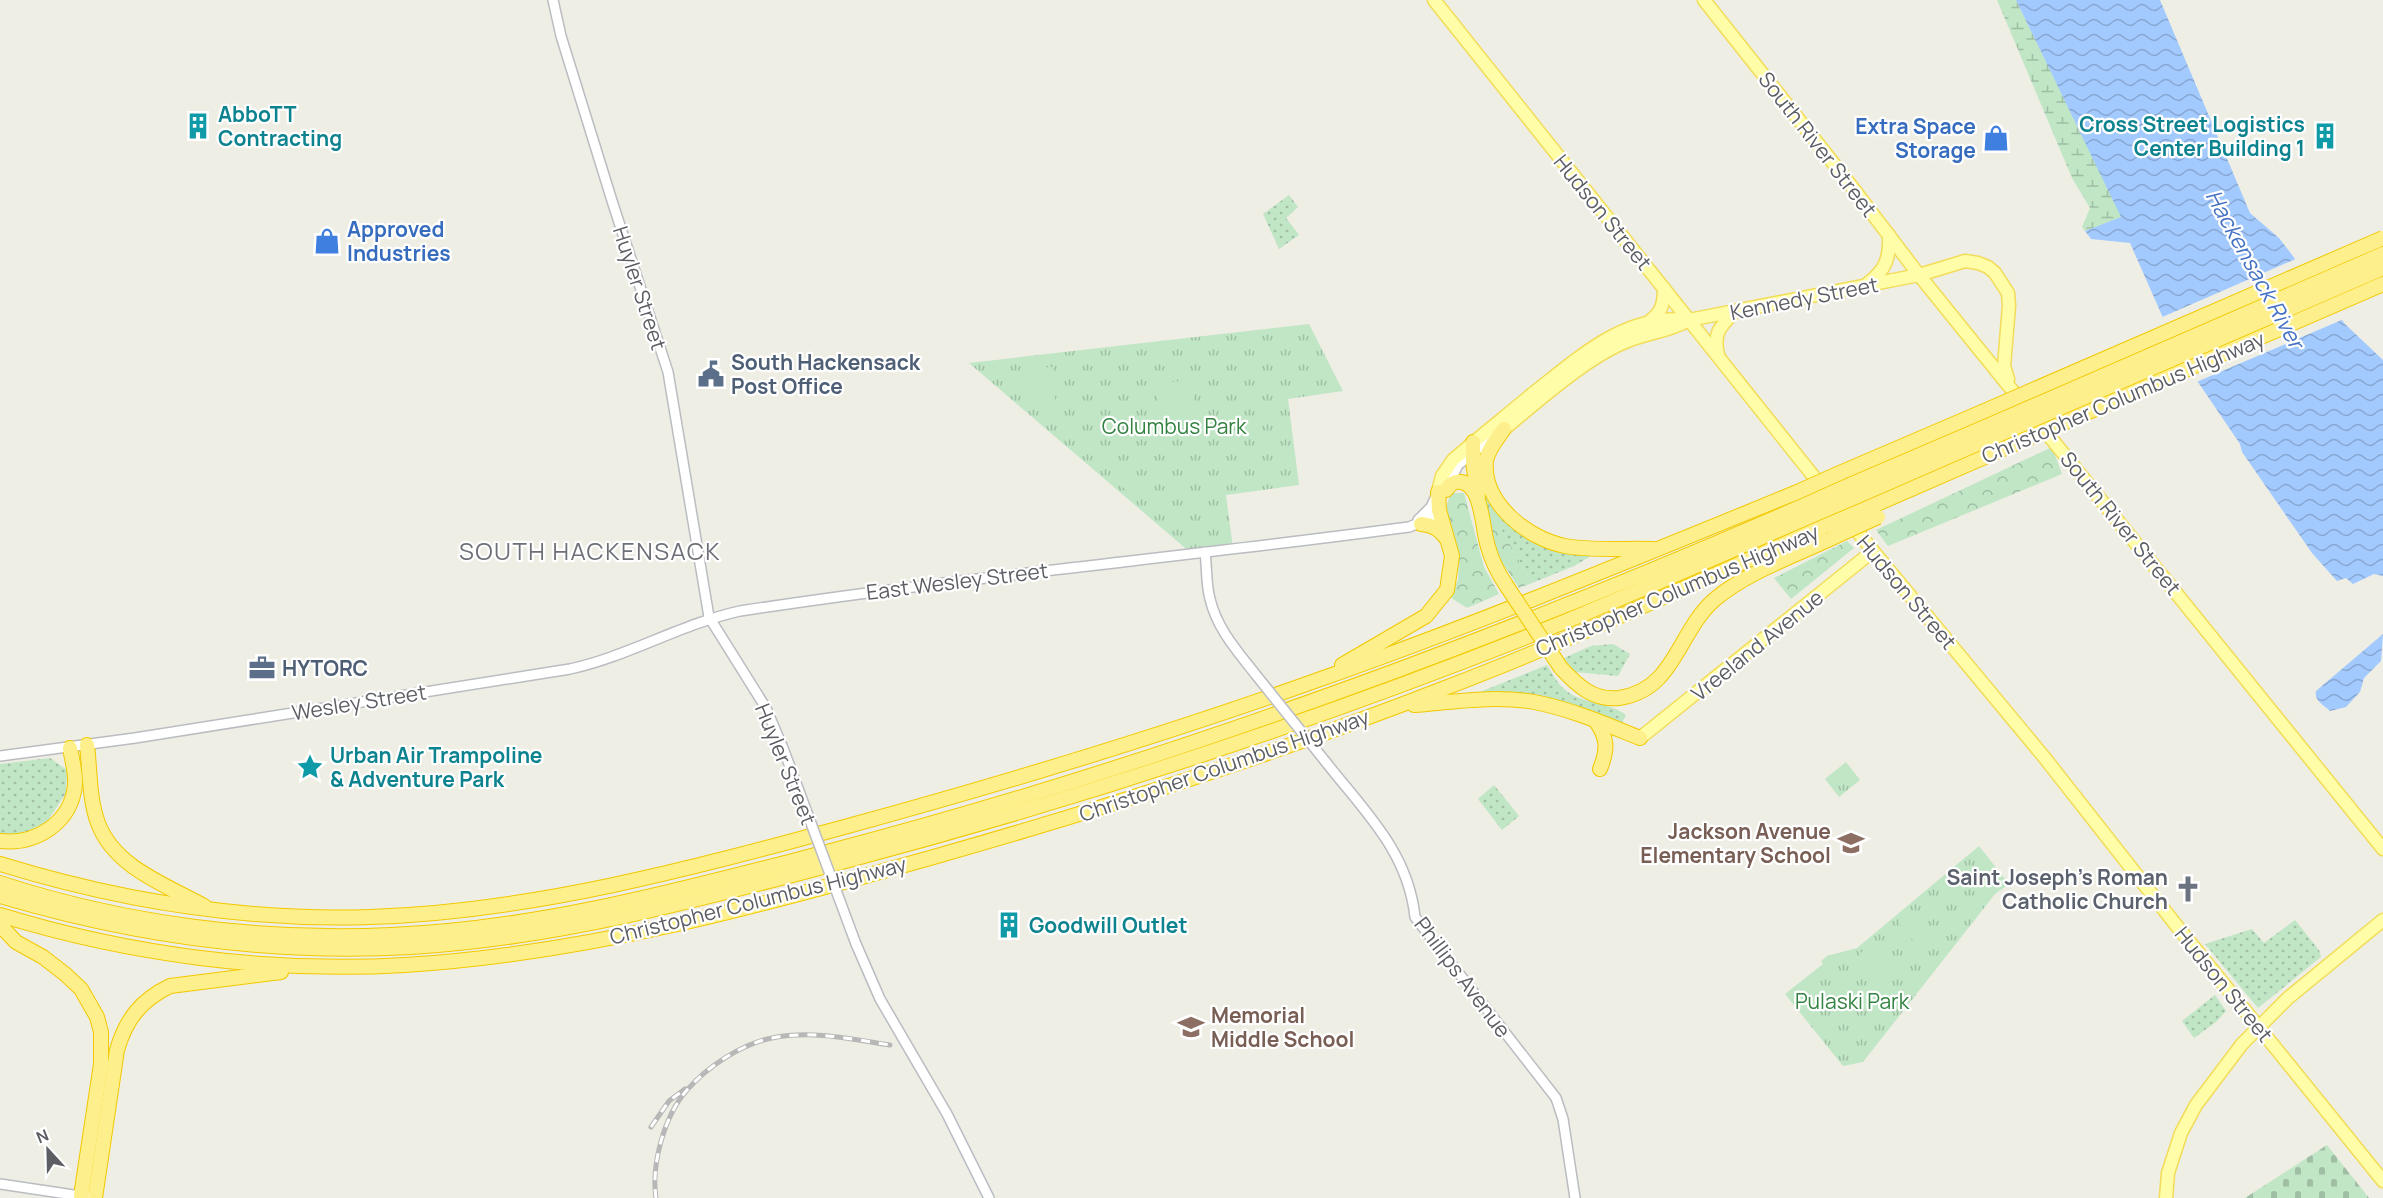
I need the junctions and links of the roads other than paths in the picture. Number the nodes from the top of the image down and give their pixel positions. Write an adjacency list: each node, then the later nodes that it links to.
1 (553, 0): 30 (street, Huyler Street)
2 (1434, 0): 11 (main road, Hudson Street)
3 (1704, 0): 4 (main road, South River Street)
4 (1889, 235): 8 (main road, South River Street); 10 (main road)
5 (2383, 238): 27 (highway, Christopher Columbus Highway, bridge)
6 (2383, 255): 18 (highway, Christopher Columbus Highway, bridge)
7 (2383, 268): 18 (highway, Christopher Columbus Highway, bridge)
8 (1919, 275): 10 (main road, Kennedy Street); 16 (main road, South River Street); 16 (main road, Kennedy Street)
9 (2383, 284): 25 (highway, Christopher Columbus Highway, bridge)
10 (1863, 286): 12 (main road, Kennedy Street)
11 (1664, 288): 13 (main road, Hudson Street); 14 (main road)
12 (1736, 311): 13 (main road, Kennedy Street); 15 (main road)
13 (1689, 320): 14 (main road); 15 (main road, Hudson Street); 17 (main road)
14 (1649, 322): 19 (main road)
15 (1718, 357): 28 (main road, Hudson Street)
16 (2011, 386): 40 (main road, South River Street)
17 (1503, 429): 19 (street); 27 (highway)
18 (1996, 429): 23 (highway, Christopher Columbus Highway, bridge)
19 (1473, 447): 20 (main road); 21 (highway)
20 (1442, 491): 21 (highway); 22 (highway); 24 (street)
21 (1479, 506): 25 (highway, bridge)
22 (1439, 510): 24 (street); 26 (highway)
23 (1809, 510): 42 (highway, Christopher Columbus Highway); 43 (highway, Christopher Columbus Highway)
24 (1415, 525): 26 (highway); 29 (street, East Wesley Street)
25 (1827, 533): 32 (highway, Christopher Columbus Highway)
26 (1449, 542): 31 (highway)
27 (1658, 549): 31 (highway, Christopher Columbus Highway)
28 (1873, 551): 34 (main road, Vreeland Avenue); 49 (main road, Hudson Street)
29 (1205, 552): 30 (street, East Wesley Street); 54 (street, Phillips Avenue, bridge)
30 (709, 617): 35 (street, Wesley Street); 53 (street, Huyler Street, bridge)
31 (1312, 682): 44 (highway, Christopher Columbus Highway)
32 (1400, 706): 33 (highway); 48 (highway, Christopher Columbus Highway)
33 (1595, 720): 34 (highway); 38 (highway)
34 (1640, 738)
35 (87, 745): 36 (street, Wesley Street); 44 (highway)
36 (70, 748): 37 (street, Wesley Street); 39 (highway)
37 (0, 756)
38 (1600, 769)
39 (0, 841)
40 (2383, 849)
41 (0, 864): 44 (highway, Christopher Columbus Highway)
42 (0, 883)
43 (0, 896)
44 (211, 910)
45 (0, 915): 48 (highway, Christopher Columbus Highway)
46 (2383, 920): 49 (main road)
47 (0, 925): 52 (highway)
48 (330, 967): 52 (highway)
49 (2258, 1026): 50 (main road, Hudson Street); 55 (main road)
50 (2383, 1181)
51 (0, 1184): 52 (street)
52 (88, 1197)
53 (989, 1198)
54 (1575, 1198)
55 (2166, 1198)

